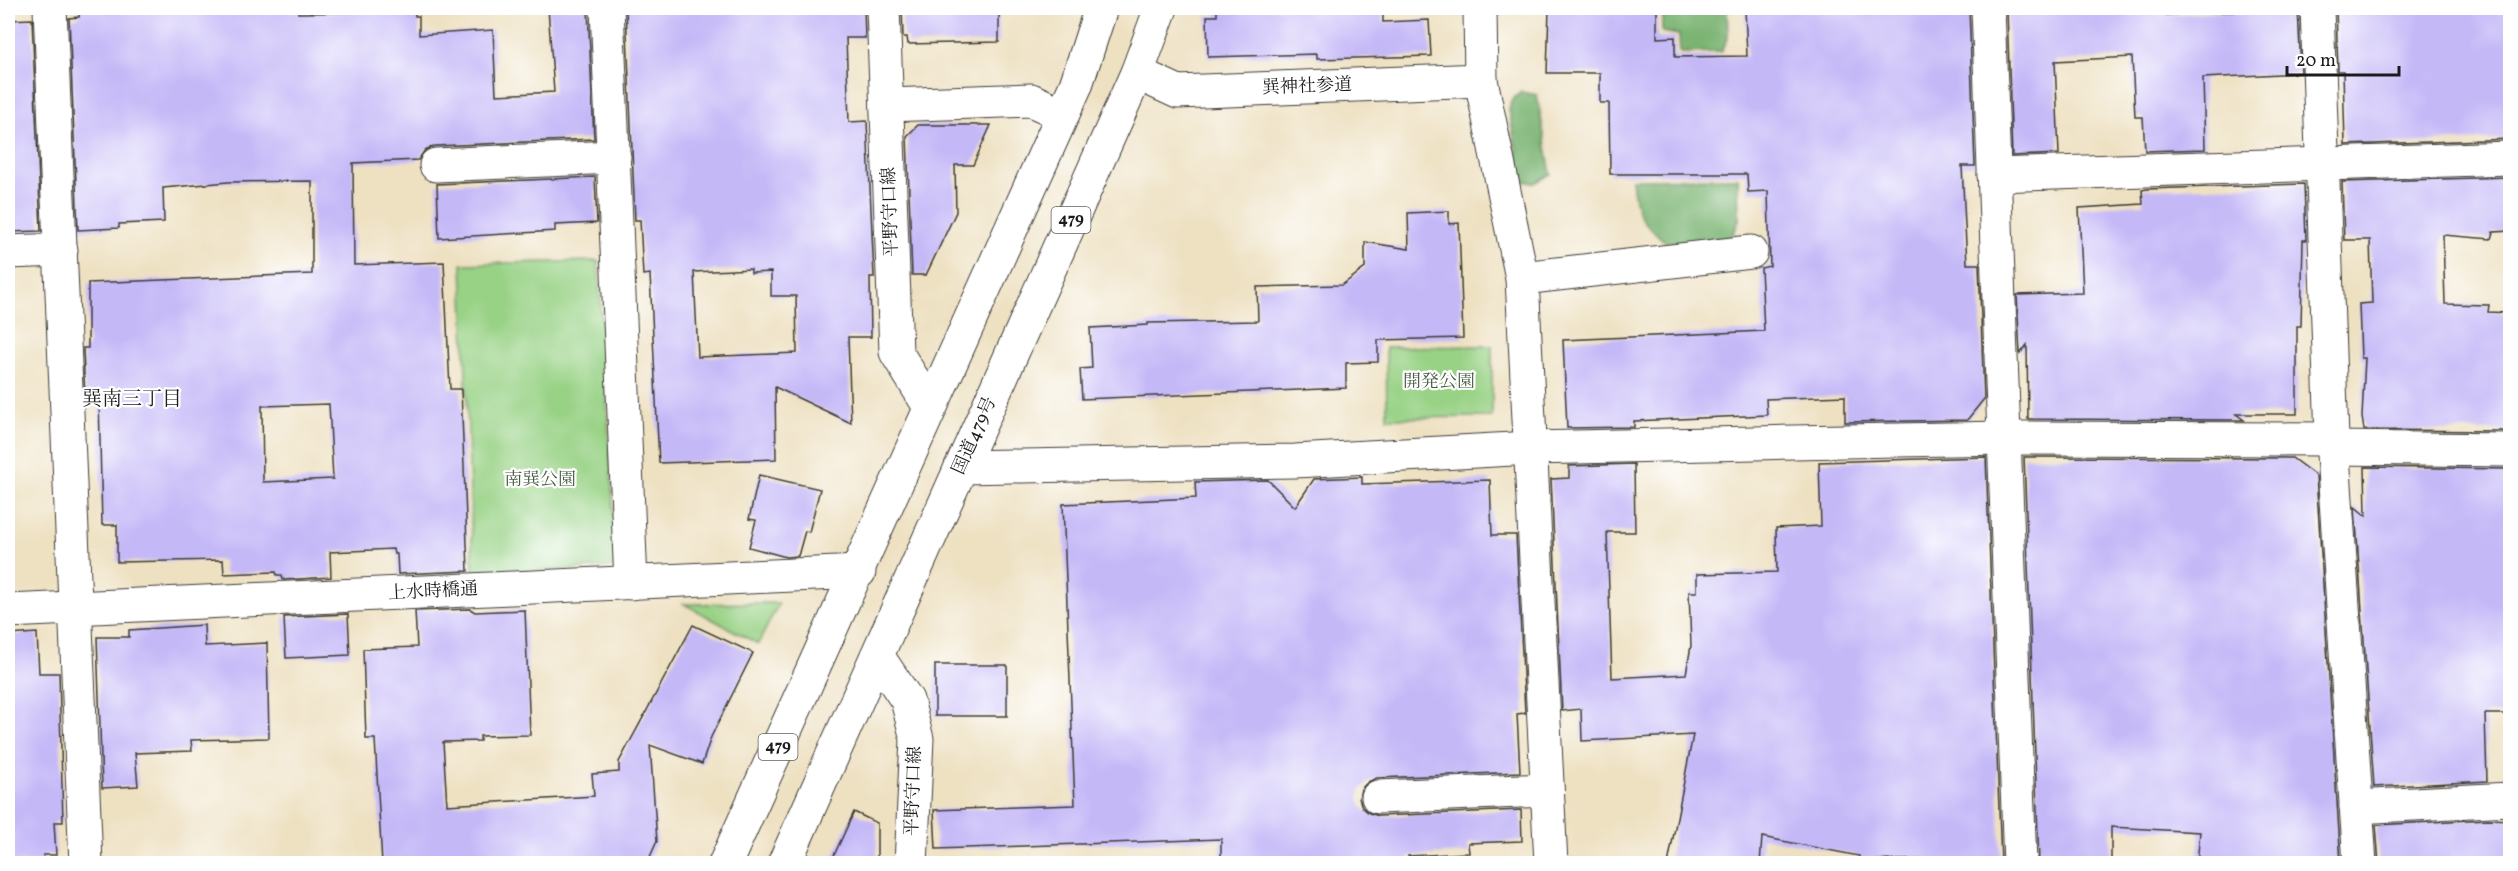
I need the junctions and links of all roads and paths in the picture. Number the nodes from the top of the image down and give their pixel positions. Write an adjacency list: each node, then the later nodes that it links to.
1 (50, 8): 18 (main road)
2 (607, 8): 13 (main road)
3 (884, 8): 11 (main road, 平野守口線)
4 (1101, 8): 12 (main road, 479)
5 (1161, 8): 9 (main road, 国道479号 / 479)
6 (1480, 8): 10 (main road)
7 (1988, 8): 17 (main road)
8 (2317, 8): 15 (main road)
9 (1137, 74): 10 (main road, 巽神社参道); 27 (main road, 国道479号 / 479)
10 (1481, 80): 21 (main road)
11 (887, 105): 12 (main road); 22 (main road, 平野守口線)
12 (1062, 114): 22 (main road, 479)
13 (614, 157): 16 (main road); 29 (main road)
14 (2511, 158): 15 (main road)
15 (2322, 163): 17 (main road); 24 (main road)
16 (436, 165)
17 (1994, 175): 23 (main road)
18 (61, 250): 19 (main road); 30 (main road)
19 (8, 252)
20 (1751, 252): 21 (main road)
21 (1522, 278): 25 (main road)
22 (930, 407): 28 (main road, 479)
23 (2003, 438): 24 (main road); 25 (main road); 42 (main road)
24 (2332, 444): 26 (main road); 36 (main road)
25 (1531, 448): 27 (main road); 33 (main road)
26 (2511, 450)
27 (961, 468): 32 (main road, 国道479号 / 479)
28 (859, 572): 29 (main road, 上水時橋通); 38 (main road, 479)
29 (631, 583): 30 (main road, 上水時橋通)
30 (77, 609): 31 (main road, 上水時橋通); 37 (main road)
31 (8, 611)
32 (878, 657): 39 (main road, 国道479号 / 479); 40 (main road, 平野守口線)
33 (1547, 790): 34 (main road); 41 (main road)
34 (1378, 797)
35 (2511, 799): 36 (main road)
36 (2356, 807): 43 (main road)
37 (86, 864)
38 (725, 864)
39 (784, 864)
40 (911, 864)
41 (1551, 864)
42 (2020, 864)
43 (2360, 864)

